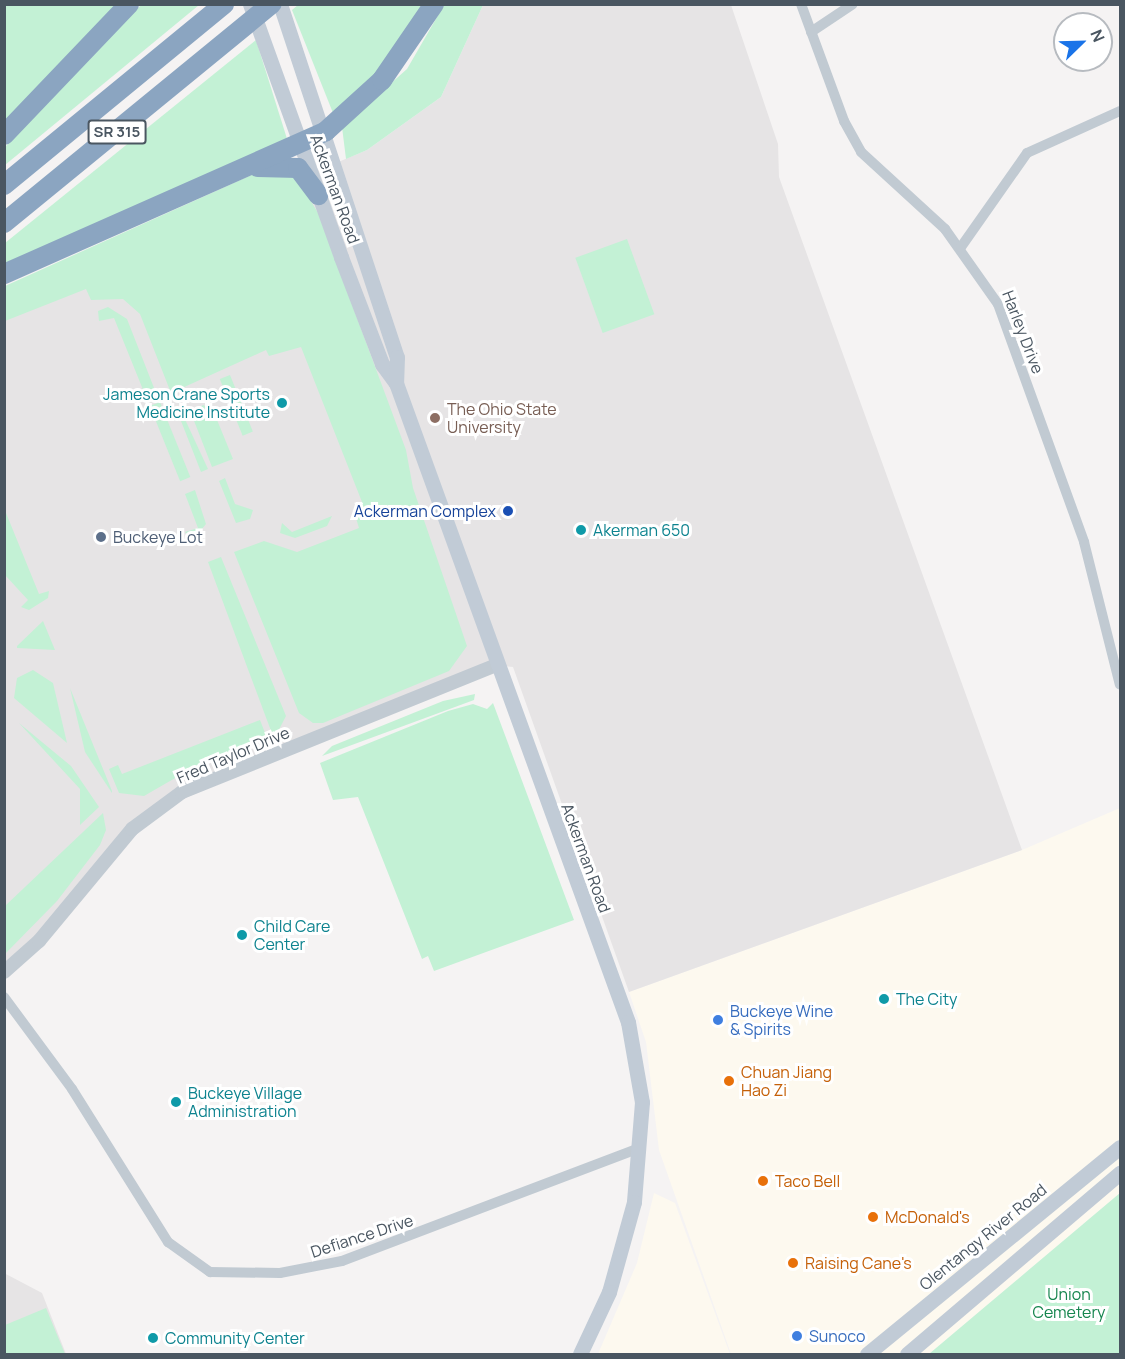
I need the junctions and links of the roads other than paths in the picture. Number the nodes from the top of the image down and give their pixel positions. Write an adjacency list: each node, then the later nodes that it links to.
1 (129, 4): 12 (highway)
2 (250, 4): 13 (main road, Ackerman Road)
3 (272, 4): 17 (highway, SR 315)
4 (280, 4): 11 (main road, Ackerman Road)
5 (434, 4): 11 (highway)
6 (801, 4): 9 (street, Harley Drive)
7 (853, 4): 9 (street)
8 (221, 7): 15 (highway, SR 315)
9 (811, 32): 18 (street, Harley Drive)
10 (1120, 111): 18 (street)
11 (326, 131): 13 (highway); 20 (main road, Ackerman Road)
12 (4, 135)
13 (298, 141): 14 (highway); 16 (main road, Ackerman Road)
14 (238, 173): 16 (highway); 19 (highway)
15 (4, 185)
16 (318, 195): 20 (main road, Ackerman Road)
17 (4, 223)
18 (961, 247): 22 (street, Harley Drive)
19 (4, 274)
20 (396, 383): 21 (main road, Ackerman Road)
21 (497, 665): 23 (street, Fred Taylor Drive); 26 (main road, Ackerman Road)
22 (1120, 684)
23 (4, 972)
24 (4, 997): 26 (street, Defiance Drive)
25 (1120, 1147): 29 (main road, Olentangy River Road)
26 (640, 1148): 28 (main road, Ackerman Road)
27 (1120, 1173): 30 (main road)
28 (580, 1354)
29 (867, 1354)
30 (907, 1354)

